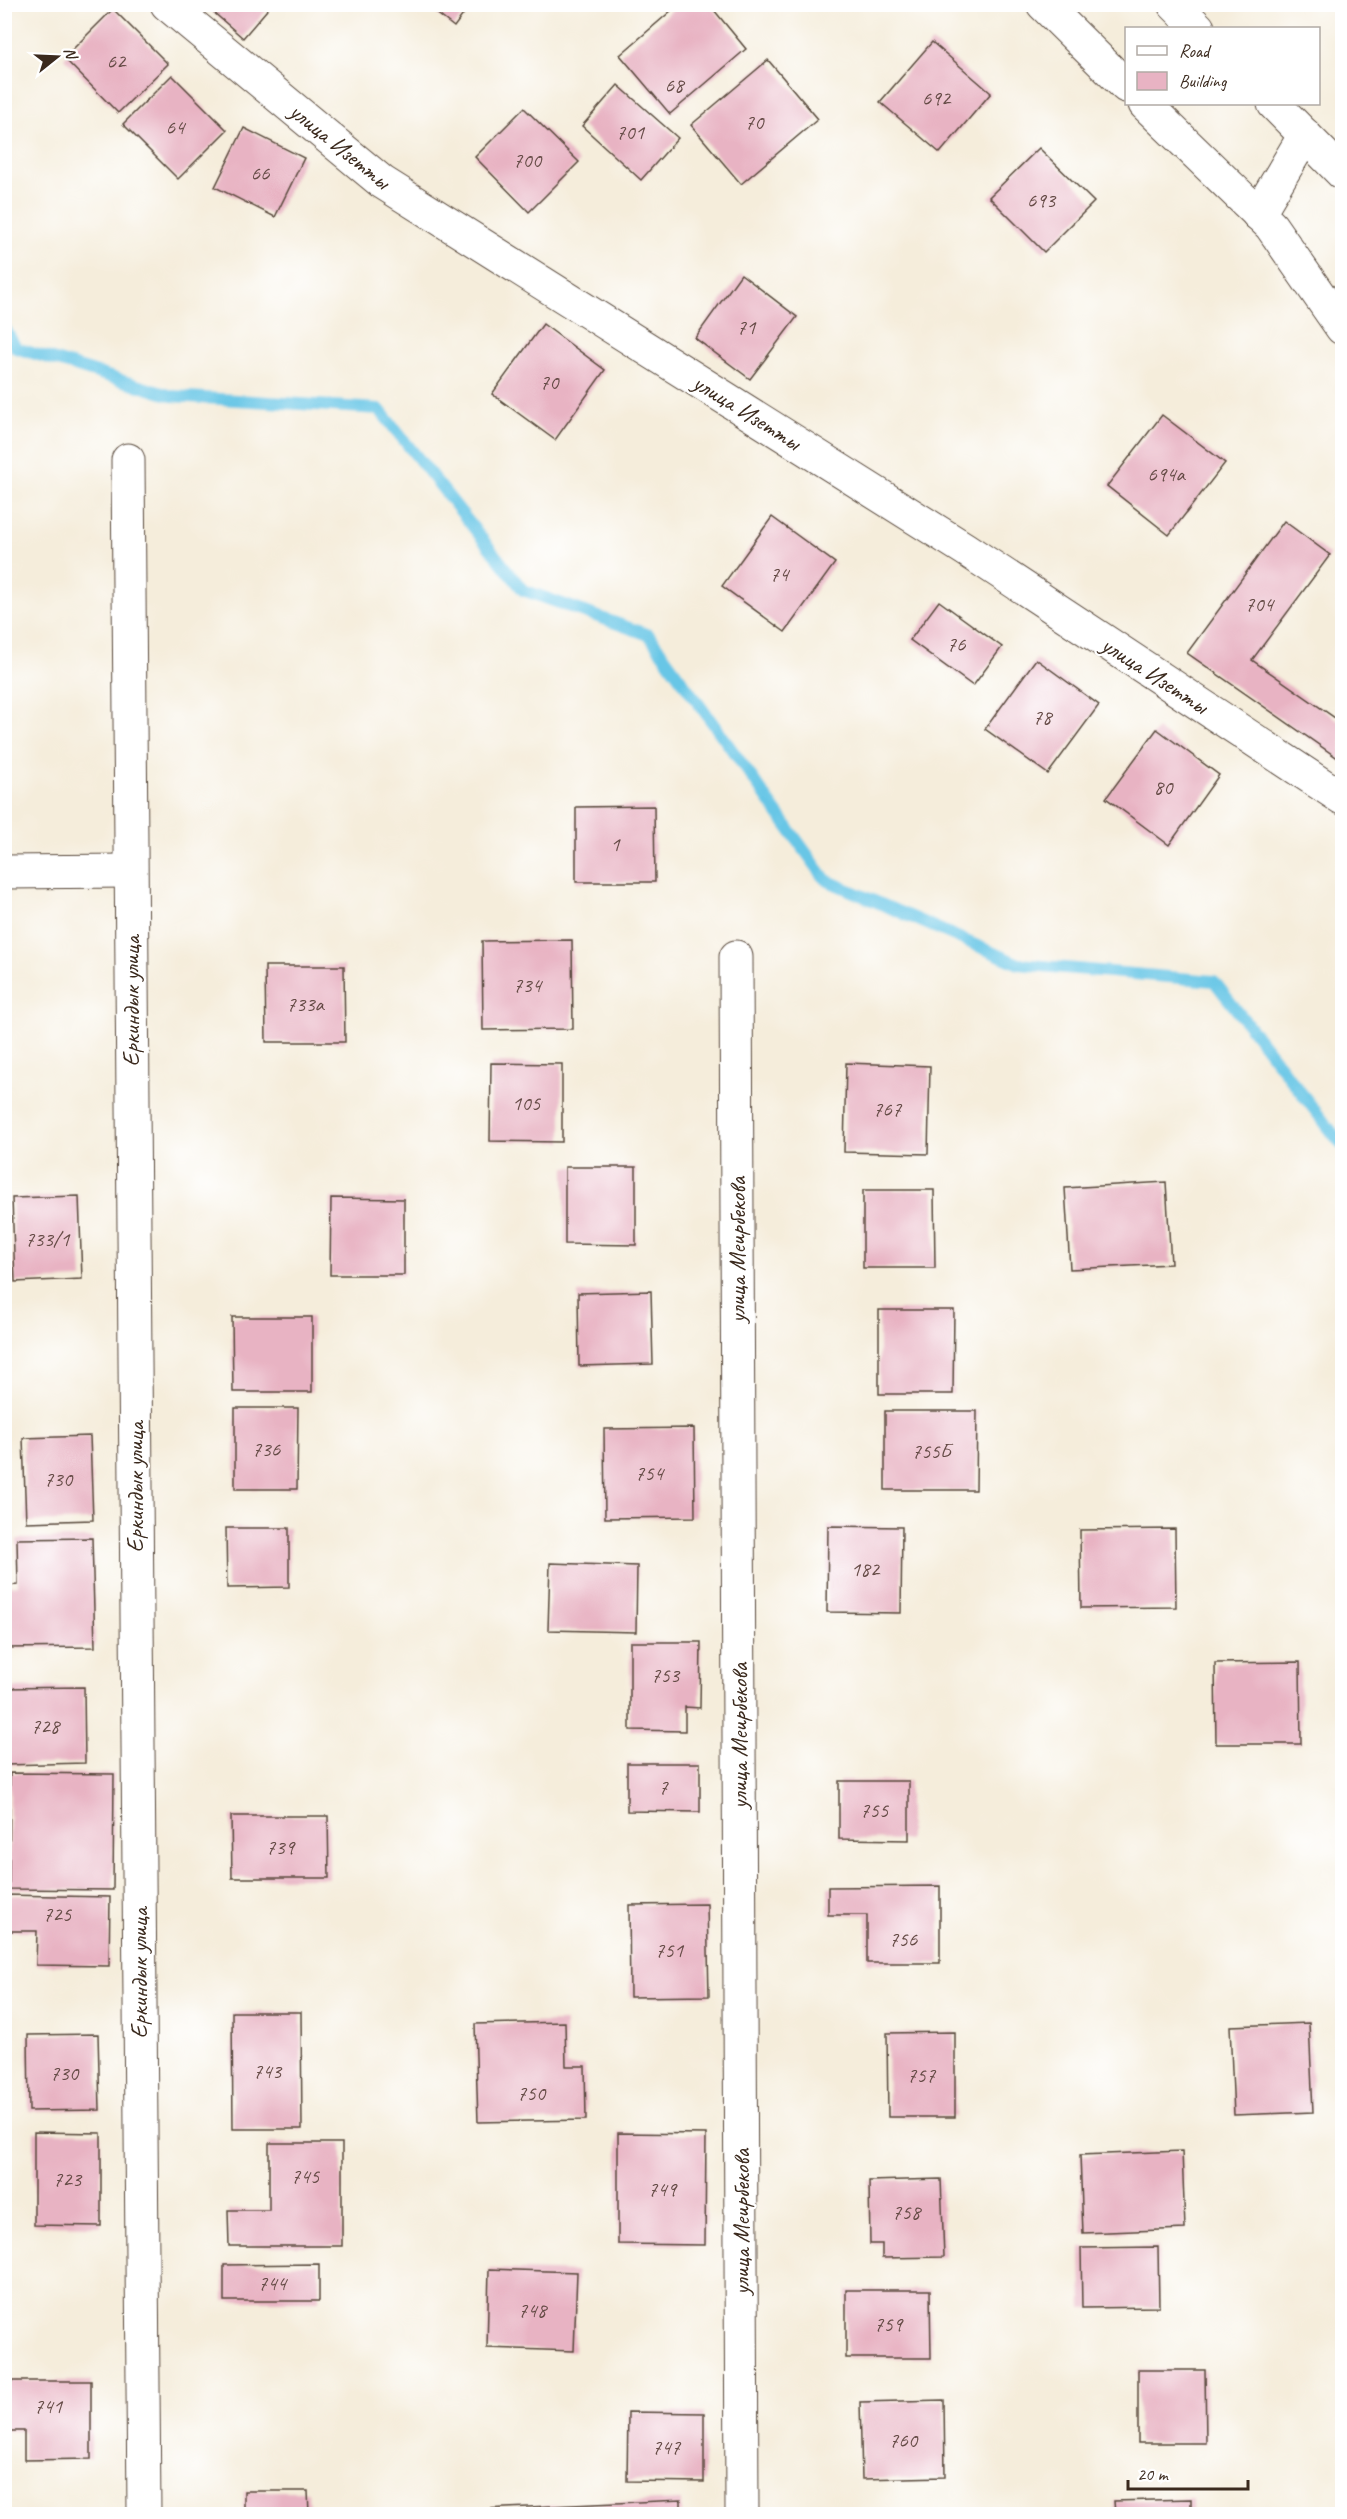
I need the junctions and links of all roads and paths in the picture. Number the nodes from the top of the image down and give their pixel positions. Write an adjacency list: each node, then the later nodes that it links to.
1 (167, 4): 13 (street, улица Изетты)
2 (1043, 4): 5 (street)
3 (1174, 4): 4 (street)
4 (1197, 27)
5 (1125, 85)
6 (1145, 105): 10 (street)
7 (1275, 105): 8 (street)
8 (1305, 135): 9 (street); 10 (street)
9 (1342, 173)
10 (1258, 214): 11 (street)
11 (1342, 328)
12 (128, 460): 14 (street, Еркиндык улица)
13 (1342, 798)
14 (130, 871): 15 (street); 17 (street, Еркиндык улица)
15 (4, 872)
16 (736, 957): 18 (street, улица Меирбекова)
17 (144, 2514)
18 (742, 2514)

